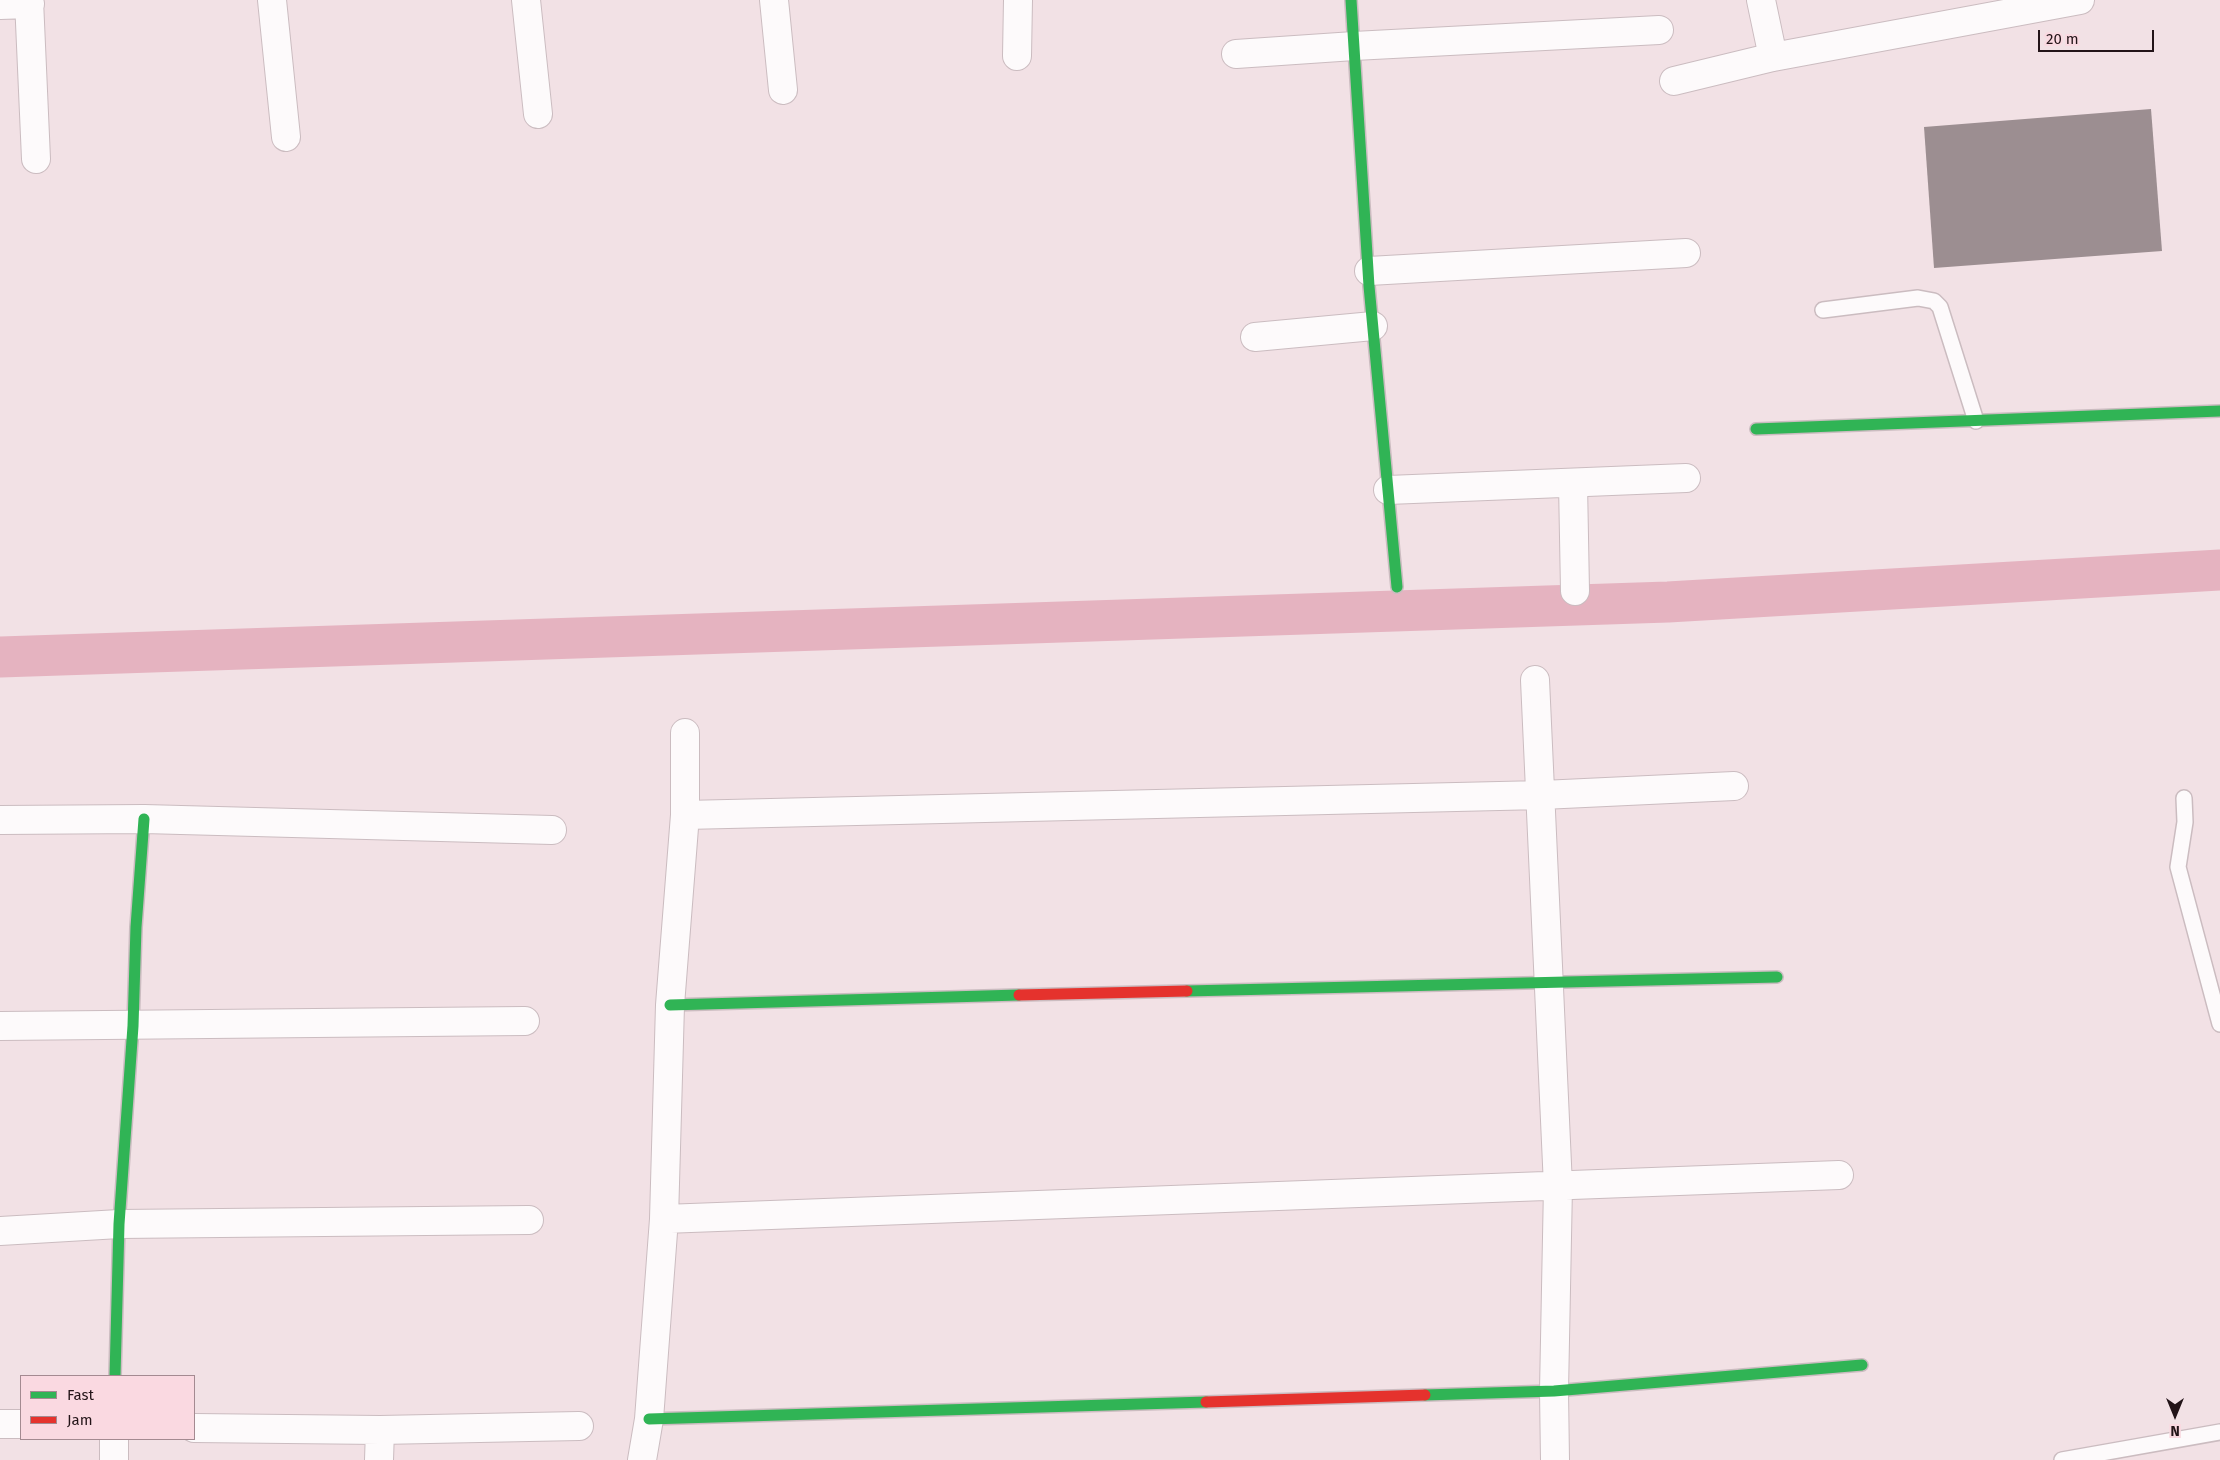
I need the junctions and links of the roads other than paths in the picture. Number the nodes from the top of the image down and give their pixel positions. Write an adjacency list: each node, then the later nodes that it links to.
1 (272, 0): 18 (street)
2 (526, 0): 17 (street)
3 (774, 0): 16 (street)
4 (1018, 0): 13 (street)
5 (1351, 0): 11 (street)
6 (1761, 0): 14 (street)
7 (2080, 0): 14 (street)
8 (29, 2): 9 (street); 19 (street)
9 (0, 5)
10 (1659, 30): 11 (street)
11 (1354, 46): 12 (street); 21 (street)
12 (1236, 54)
13 (1017, 56)
14 (1773, 58): 15 (street)
15 (1674, 81)
16 (782, 90)
17 (538, 114)
18 (286, 137)
19 (36, 159)
20 (1686, 253): 21 (street)
21 (1369, 271): 23 (street)
22 (1823, 310): 26 (lane)
23 (1373, 326): 24 (street); 30 (street)
24 (1255, 337)
25 (2220, 411): 26 (street)
26 (1976, 421): 27 (street)
27 (1756, 429)
28 (1686, 478): 29 (street)
29 (1573, 483): 30 (street); 32 (street)
30 (1388, 490): 31 (street)
31 (1397, 587)
32 (1575, 591)
33 (1536, 680): 36 (street)
34 (685, 733): 38 (street)
35 (1734, 786): 36 (street)
36 (1542, 795): 38 (street); 43 (street)
37 (2184, 798): 46 (lane)
38 (685, 815): 44 (street)
39 (144, 819): 40 (street); 41 (street); 48 (street)
40 (0, 820)
41 (552, 830)
42 (1776, 977): 43 (street)
43 (1550, 981): 44 (street); 50 (street)
44 (670, 1005): 51 (street)
45 (525, 1022): 48 (street)
46 (2220, 1024)
47 (0, 1026): 48 (street)
48 (133, 1026): 53 (street)
49 (1839, 1175): 50 (street)
50 (1558, 1186): 51 (street); 57 (street)
51 (664, 1219): 58 (street)
52 (529, 1220): 53 (street)
53 (119, 1224): 54 (street); 56 (street)
54 (0, 1231)
55 (1862, 1365): 57 (street)
56 (115, 1375)
57 (1554, 1391): 58 (street); 69 (street)
58 (649, 1419): 68 (street)
59 (0, 1424): 60 (street)
60 (20, 1424)
61 (579, 1426): 63 (street)
62 (195, 1428): 63 (street)
63 (380, 1430): 67 (street)
64 (2220, 1432): 70 (lane)
65 (114, 1440): 66 (street)
66 (114, 1460)
67 (379, 1460)
68 (642, 1460)
69 (1555, 1460)
70 (2062, 1460)

